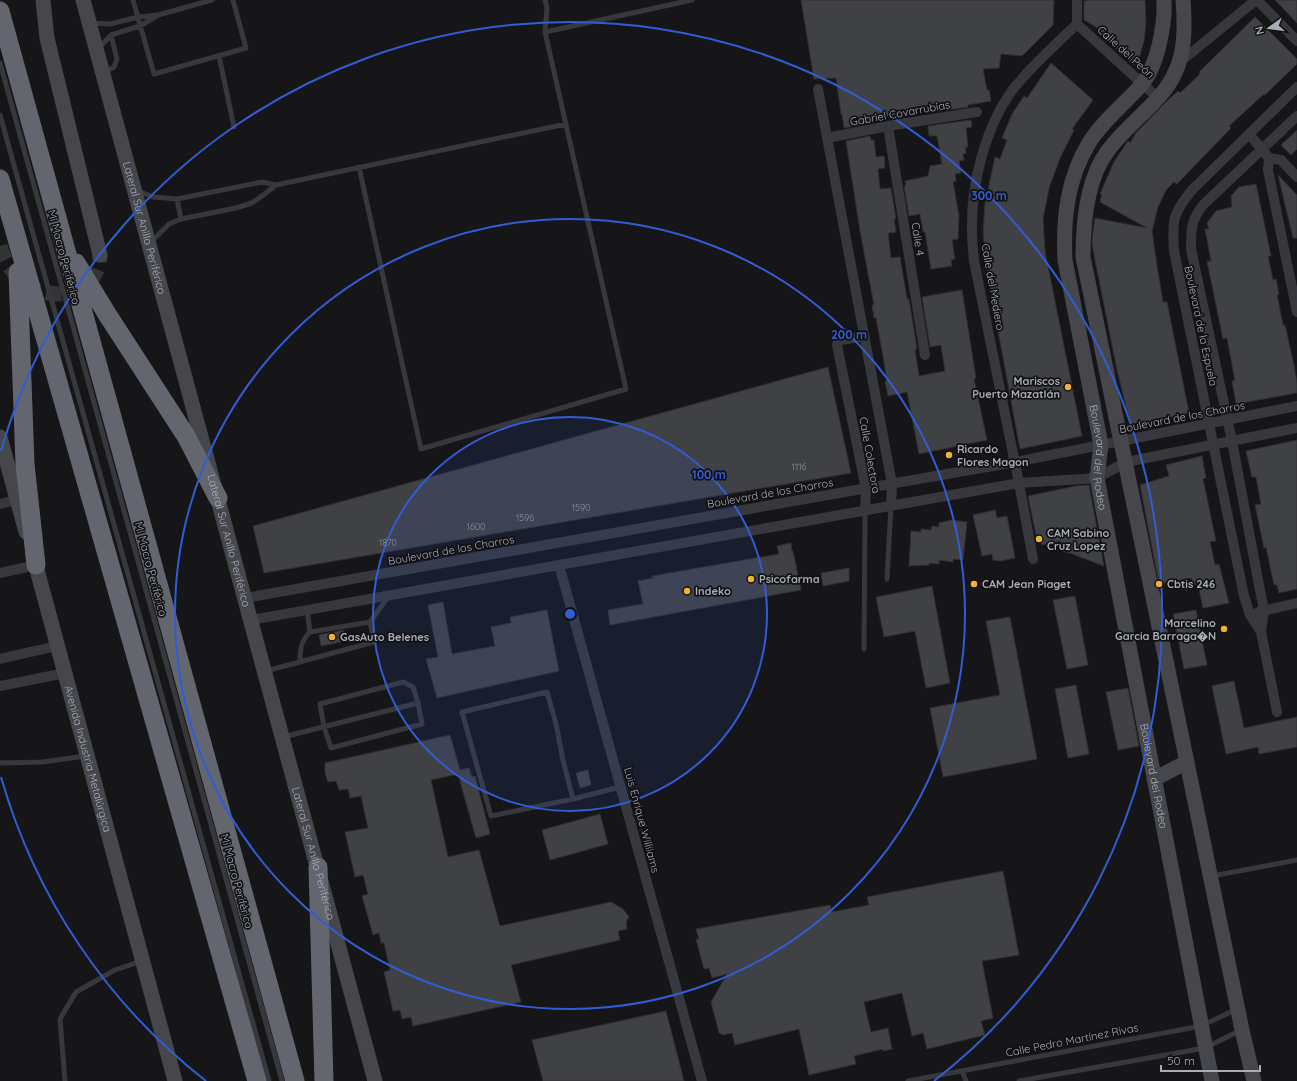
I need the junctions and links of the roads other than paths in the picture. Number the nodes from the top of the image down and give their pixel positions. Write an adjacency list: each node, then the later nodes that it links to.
1 (43, 0): 50 (street)
2 (83, 0): 15 (street, Lateral Sur Anillo Periférico)
3 (133, 0): 14 (lane)
4 (212, 0): 13 (lane)
5 (233, 0): 22 (lane)
6 (545, 0): 18 (lane)
7 (692, 0): 18 (lane)
8 (1077, 0): 16 (street)
9 (1164, 0): 26 (street, Boulevard del Rodeo)
10 (1183, 0): 23 (street, Boulevard del Rodeo)
11 (1257, 0): 20 (street); 23 (street, Boulevard del Rodeo)
12 (0, 11): 48 (highway)
13 (158, 15): 14 (lane); 17 (lane)
14 (138, 17): 15 (lane); 17 (lane)
15 (89, 22): 21 (street, Lateral Sur Anillo Periférico)
16 (1077, 24): 26 (street, Calle del Peón); 63 (street, Calle del Mediero)
17 (140, 26): 19 (lane); 22 (lane)
18 (545, 32): 33 (lane)
19 (110, 35): 21 (lane); 25 (lane)
20 (1297, 41)
21 (96, 51): 25 (street, Lateral Sur Anillo Periférico)
22 (219, 56): 34 (lane)
23 (1180, 62): 29 (street, Boulevard del Rodeo)
24 (0, 63): 119 (lane, Mi Macro Periférico)
25 (102, 74): 44 (street, Lateral Sur Anillo Periférico)
26 (1142, 83): 29 (street, Calle del Peón); 61 (street, Boulevard del Rodeo)
27 (1297, 87): 36 (street, Boulevard de la Espuela)
28 (818, 90): 37 (street, Calle Colectora)
29 (1158, 98): 59 (street, Boulevard del Rodeo)
30 (977, 112): 35 (street, Gabriel Covarrubias)
31 (0, 115): 118 (lane, Mi Macro Periférico)
32 (1297, 116): 38 (street, Boulevard de la Espuela)
33 (566, 124): 40 (lane); 40 (lane)
34 (234, 126)
35 (888, 126): 37 (street, Gabriel Covarrubias); 53 (street, Calle 4)
36 (1249, 134): 38 (street); 56 (street, Boulevard de la Espuela)
37 (827, 138): 52 (street, Calle Colectora)
38 (1263, 149): 39 (street); 55 (street, Boulevard de la Espuela)
39 (1269, 158): 41 (street); 51 (street)
40 (358, 167): 43 (lane)
41 (1297, 177)
42 (0, 179): 47 (highway)
43 (276, 185): 45 (lane); 46 (lane)
44 (134, 190): 45 (lane); 49 (street, Lateral Sur Anillo Periférico)
45 (177, 199): 46 (lane)
46 (181, 219): 49 (lane)
47 (17, 243): 75 (highway); 117 (highway)
48 (64, 244): 69 (highway); 120 (highway)
49 (148, 245): 69 (street, Lateral Sur Anillo Periférico)
50 (100, 255)
51 (1297, 312)
52 (864, 336): 66 (street, Calle Colectora); 68 (street, Calle Colectora)
53 (925, 355)
54 (1297, 406): 55 (street, Boulevard de los Charros)
55 (1228, 420): 56 (street, Boulevard de los Charros); 60 (street, Boulevard de la Espuela)
56 (1209, 423): 59 (street, Boulevard de los Charros); 62 (street, Boulevard de la Espuela)
57 (1297, 428): 60 (street)
58 (0, 437): 70 (street, Avenida Industria Metalúrgica)
59 (1122, 441): 61 (street, Boulevard de los Charros); 64 (street, Boulevard del Rodeo)
60 (1232, 441): 62 (street); 83 (street, Boulevard de la Espuela)
61 (1101, 445): 63 (street, Boulevard de los Charros); 65 (street, Boulevard del Rodeo)
62 (1214, 445): 64 (street); 84 (street, Boulevard de la Espuela)
63 (1015, 462): 66 (street, Boulevard de los Charros); 67 (street, Calle del Mediero)
64 (1126, 462): 65 (street); 101 (street, Boulevard del Rodeo)
65 (1096, 478): 67 (street); 103 (street, Boulevard del Rodeo)
66 (892, 484): 68 (street, Boulevard de los Charros); 72 (street, Calle Colectora)
67 (1019, 484): 72 (street); 74 (street, Calle del Mediero)
68 (866, 489): 73 (street, Calle Colectora); 80 (street, Boulevard de los Charros)
69 (218, 498): 80 (street, Lateral Sur Anillo Periférico)
70 (17, 500): 71 (street); 75 (street, Avenida Industria Metalúrgica)
71 (0, 504)
72 (891, 506): 73 (street); 78 (lane)
73 (865, 511): 76 (street); 90 (lane, Calle Colectora)
74 (1032, 559)
75 (36, 565): 77 (street); 89 (street, Avenida Industria Metalúrgica)
76 (559, 565): 79 (street); 104 (street, Luis Enrique Williiams)
77 (0, 573)
78 (887, 579)
79 (389, 595): 82 (street); 86 (lane)
80 (245, 598): 85 (street, Lateral Sur Anillo Periférico)
81 (1297, 603): 83 (street)
82 (307, 610): 85 (street); 87 (lane)
83 (1264, 610): 84 (street); 88 (street, Boulevard de la Espuela)
84 (1250, 615): 88 (street, Boulevard de la Espuela)
85 (251, 620): 93 (street, Lateral Sur Anillo Periférico)
86 (370, 622): 87 (lane); 92 (lane)
87 (310, 632): 92 (lane)
88 (1261, 632): 97 (street)
89 (57, 646): 91 (street); 94 (street, Avenida Industria Metalúrgica)
90 (864, 649)
91 (0, 659)
92 (300, 662): 93 (lane)
93 (265, 672): 99 (street, Lateral Sur Anillo Periférico)
94 (65, 673): 95 (street); 100 (street, Avenida Industria Metalúrgica)
95 (0, 686)
96 (418, 703): 98 (lane); 98 (lane); 98 (lane)
97 (1277, 712)
98 (324, 727): 99 (lane)
99 (283, 737): 107 (street, Lateral Sur Anillo Periférico)
100 (87, 755): 102 (lane); 109 (street, Avenida Industria Metalúrgica)
101 (1187, 762): 103 (street); 108 (street, Boulevard del Rodeo)
102 (0, 763)
103 (1154, 779): 111 (street, Boulevard del Rodeo)
104 (620, 787): 105 (lane); 123 (street, Luis Enrique Williiams)
105 (573, 799): 105 (lane)
106 (1297, 860): 108 (lane)
107 (318, 868): 121 (highway); 122 (street, Lateral Sur Anillo Periférico)
108 (1210, 876): 110 (street, Boulevard del Rodeo)
109 (143, 961): 115 (lane); 116 (street, Avenida Industria Metalúrgica)
110 (1238, 1009): 111 (lane, Calle Pedro Martínez Rivas); 112 (street, Boulevard del Rodeo)
111 (1201, 1026): 113 (street, Boulevard del Rodeo); 114 (lane, Calle Pedro Martínez Rivas)
112 (1242, 1030): 113 (lane); 128 (street, Boulevard del Rodeo)
113 (1205, 1048): 126 (lane); 127 (street, Boulevard del Rodeo)
114 (962, 1071): 124 (lane, Calle Pedro Martínez Rivas); 125 (lane)
115 (65, 1081)
116 (176, 1081)
117 (257, 1081)
118 (269, 1081)
119 (282, 1081)
120 (295, 1081)
121 (324, 1081)
122 (375, 1081)
123 (702, 1081)
124 (908, 1081)
125 (966, 1081)
126 (1019, 1081)
127 (1212, 1081)
128 (1254, 1081)

